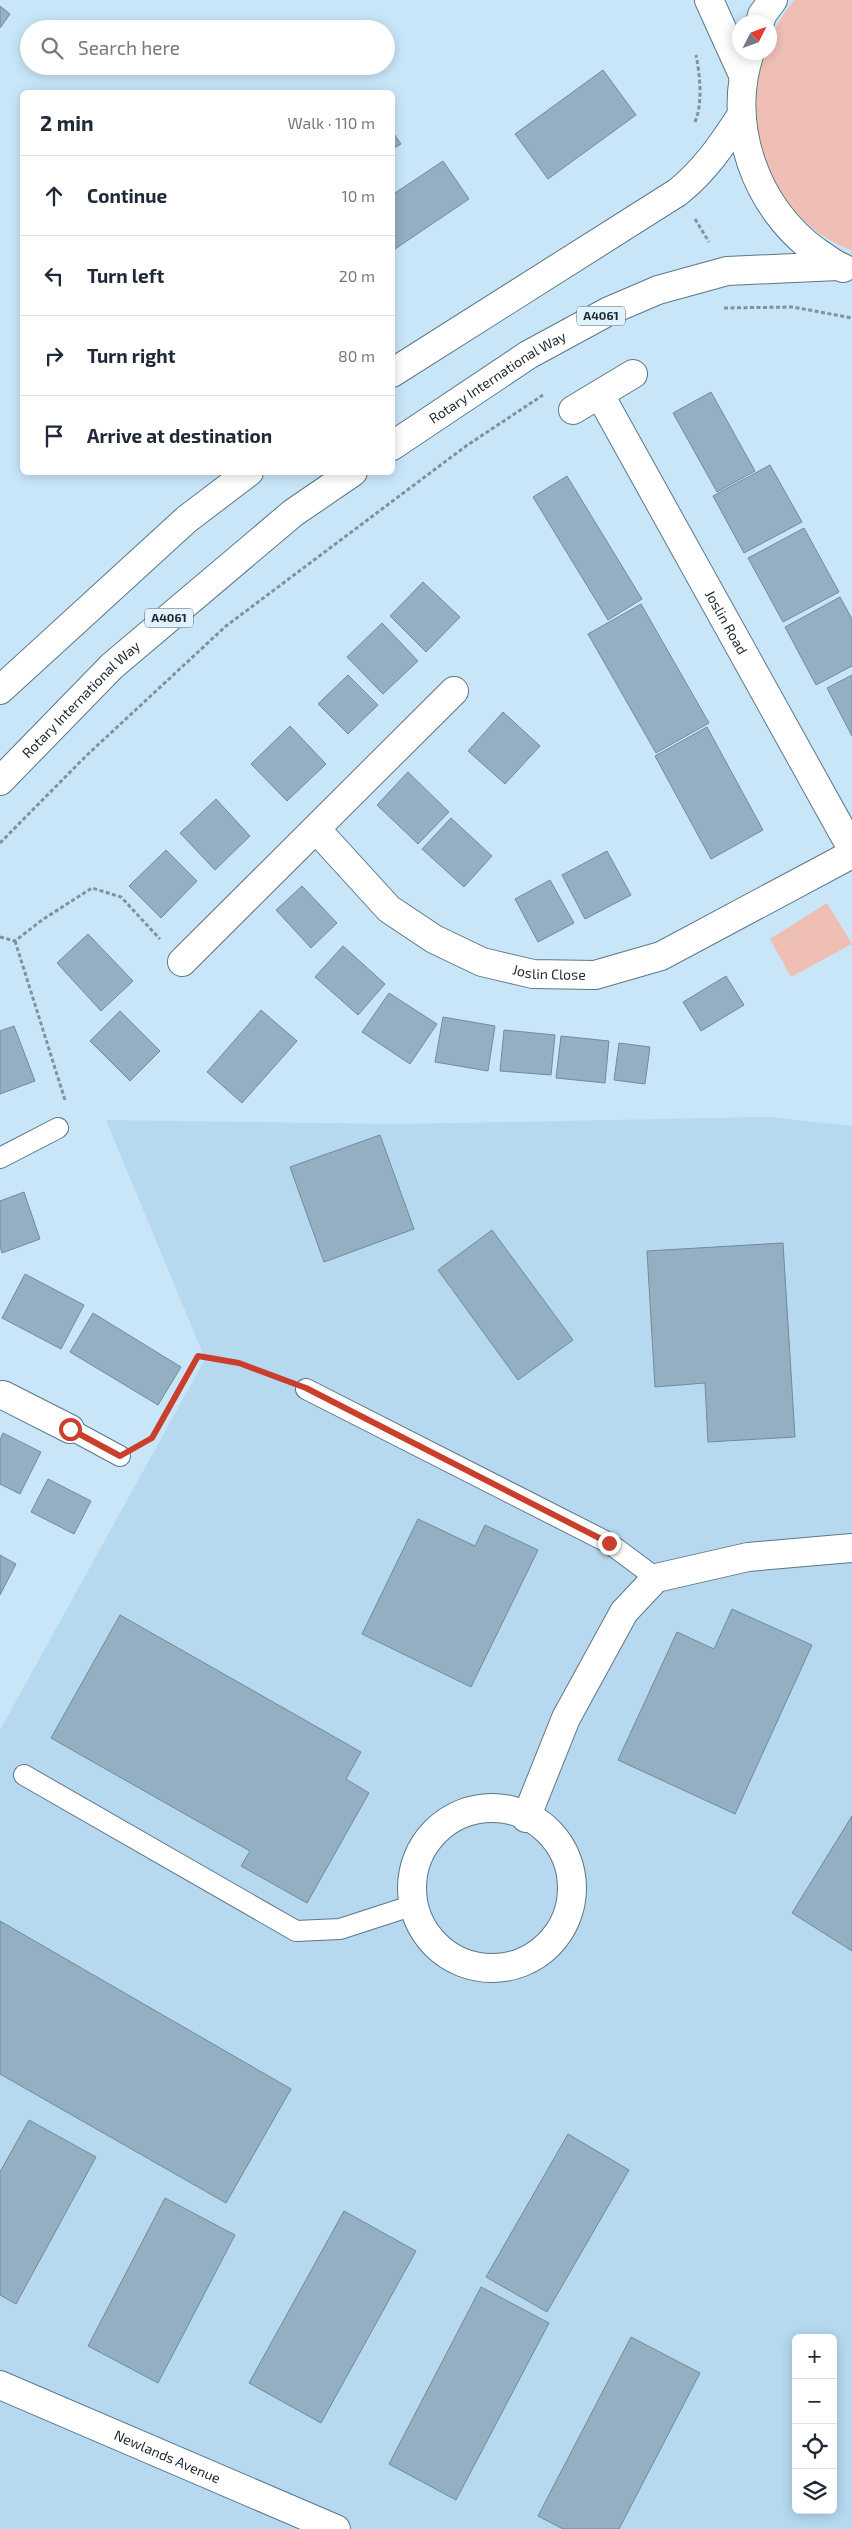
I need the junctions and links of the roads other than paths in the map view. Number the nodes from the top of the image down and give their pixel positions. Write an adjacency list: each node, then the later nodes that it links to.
1 (709, 0): 4 (street)
2 (774, 0): 3 (street)
3 (762, 15)
4 (746, 64): 5 (street)
5 (741, 116): 6 (street); 7 (street)
6 (845, 269): 11 (street, Rotary International Way / A4061)
7 (395, 370)
8 (633, 374): 9 (street)
9 (600, 395): 10 (street); 18 (street, Joslin Road)
10 (573, 410)
11 (395, 444)
12 (245, 475): 14 (street)
13 (349, 475): 16 (street, Rotary International Way / A4061)
14 (0, 690)
15 (454, 691): 17 (street)
16 (0, 781)
17 (316, 829): 19 (street, Joslin Close); 20 (street)
18 (852, 850)
19 (852, 854)
20 (182, 962)
21 (58, 1128): 22 (lane)
22 (0, 1158)
23 (306, 1388): 28 (lane)
24 (1, 1394): 25 (street)
25 (70, 1429): 26 (lane)
26 (120, 1456)
27 (852, 1548): 28 (street)
28 (656, 1578): 30 (street)
29 (24, 1775): 31 (lane)
30 (526, 1818): 31 (street); 31 (street)
31 (414, 1905)
32 (0, 2385): 33 (street, Newlands Avenue)
33 (336, 2529)

